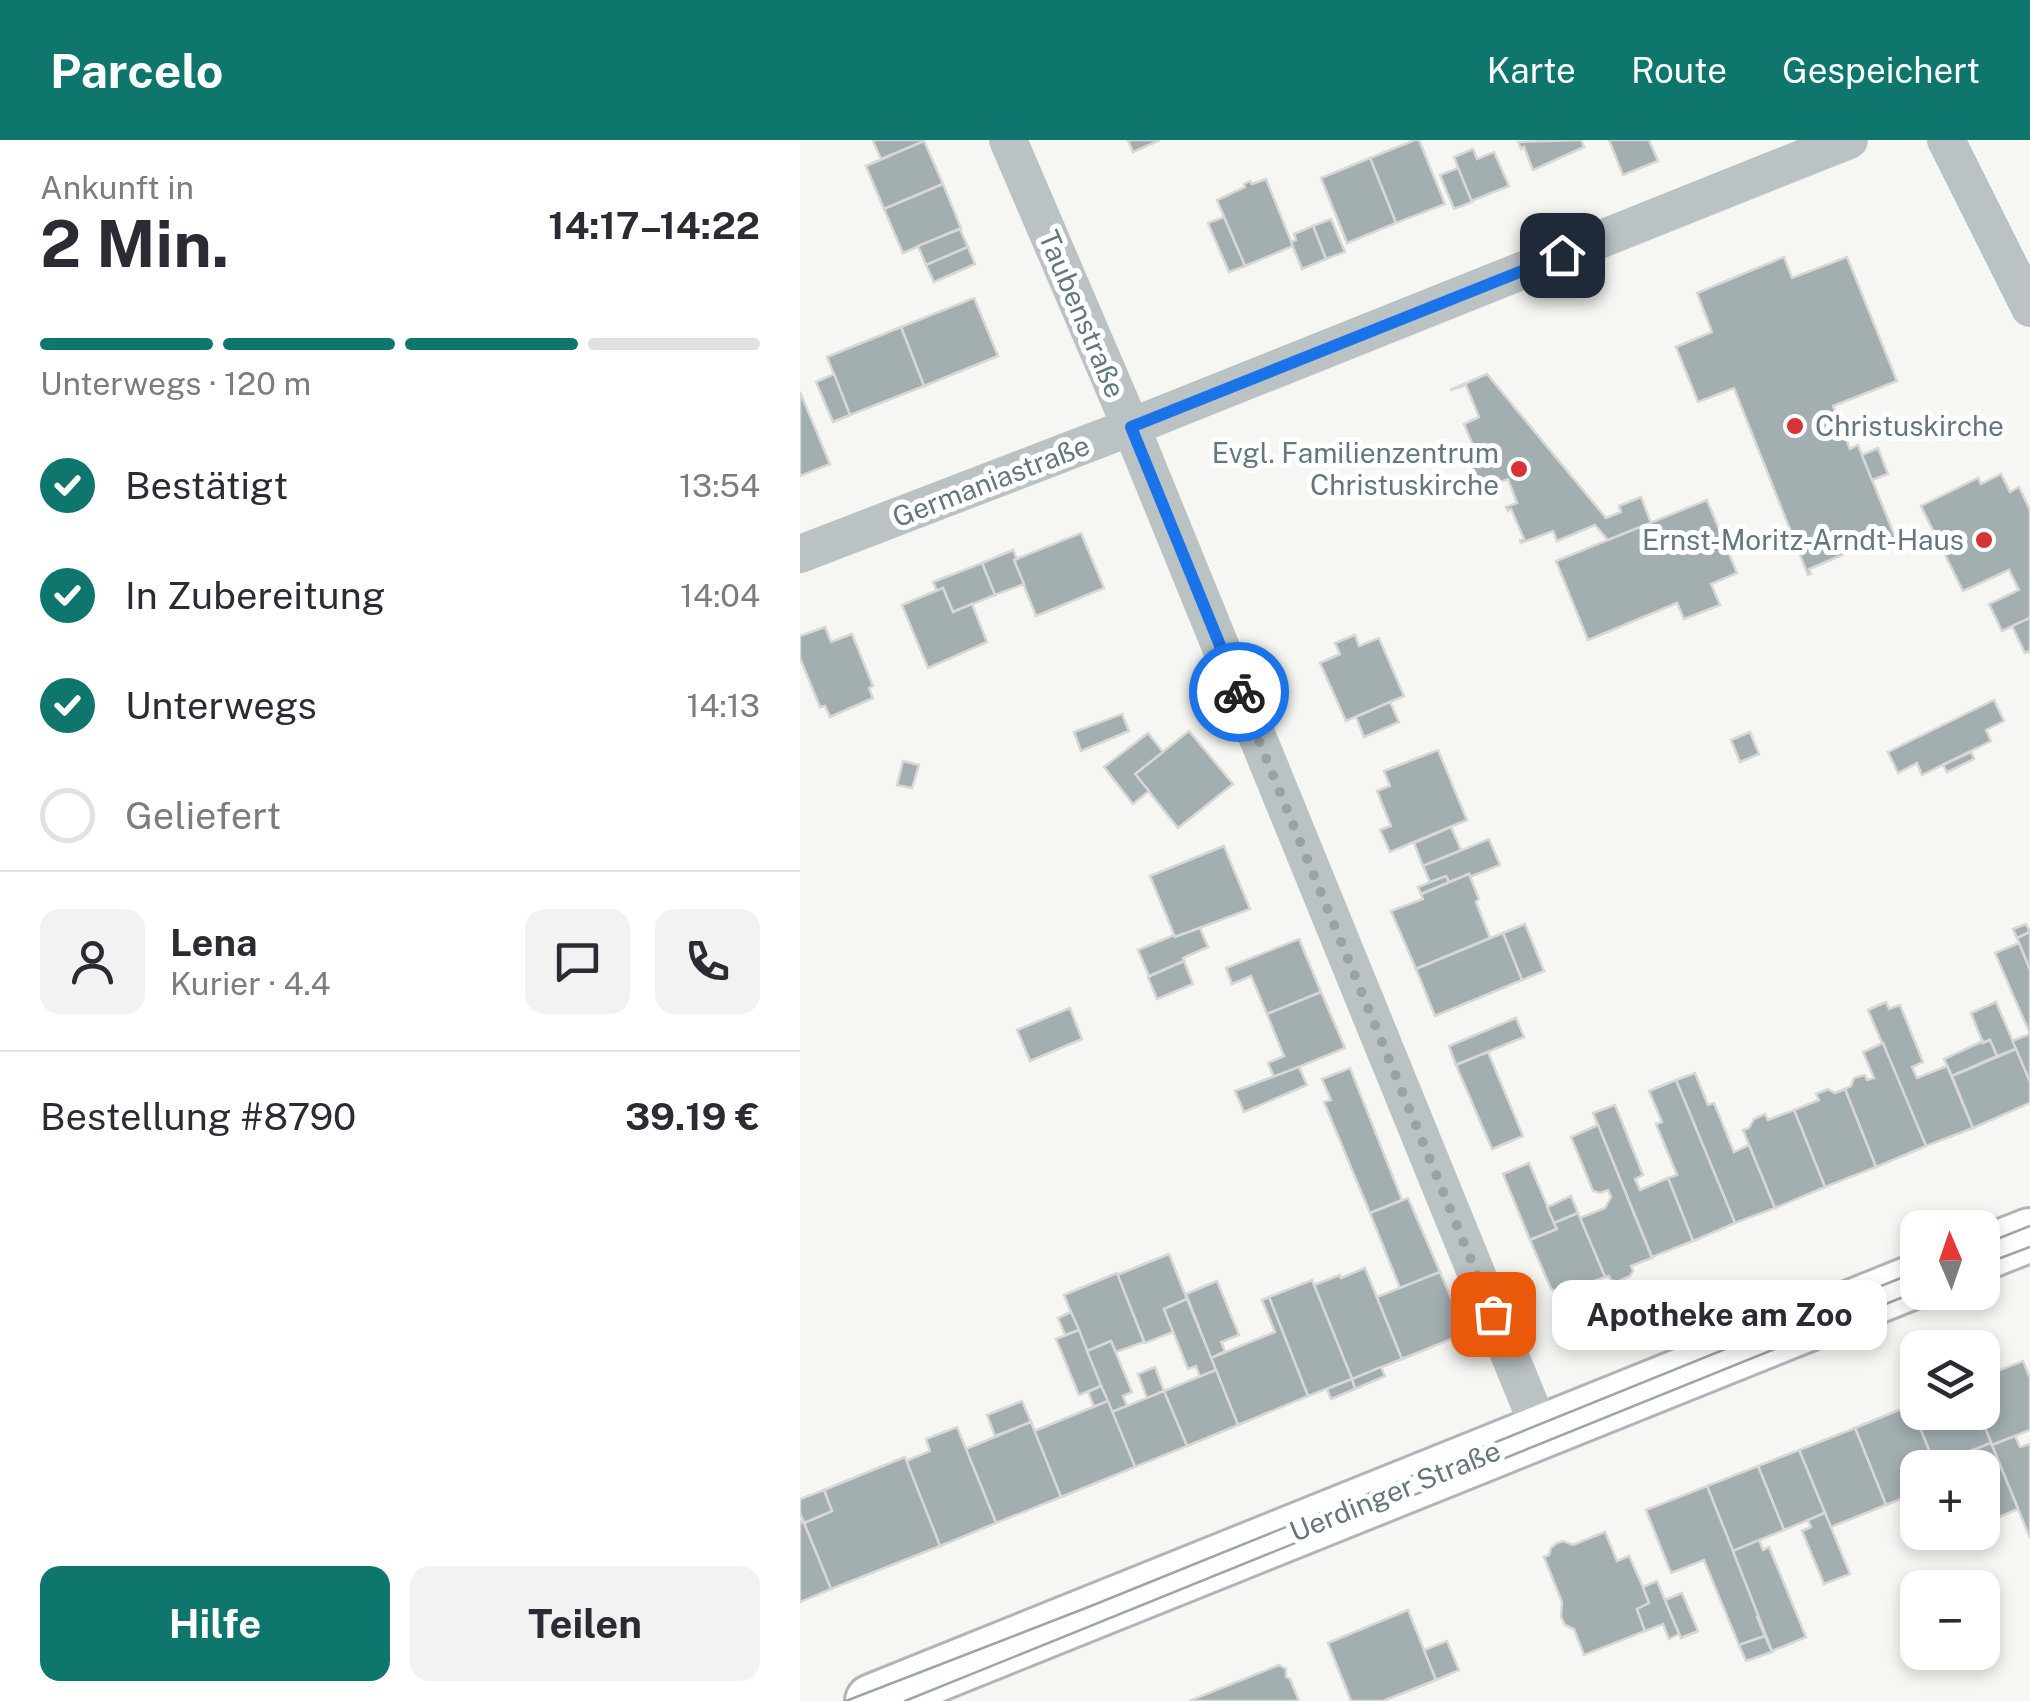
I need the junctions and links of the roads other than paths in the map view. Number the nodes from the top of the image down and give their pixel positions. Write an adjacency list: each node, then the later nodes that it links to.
1 (1008, 140): 5 (street, Taubenstraße)
2 (1850, 140): 5 (street, Germaniastraße)
3 (1946, 140): 4 (street)
4 (2030, 308)
5 (1131, 427): 6 (street, Germaniastraße); 10 (street, Taubenstraße)
6 (800, 554)
7 (2030, 1235): 8 (main road)
8 (2000, 1247)
9 (1900, 1287): 10 (main road, Uerdinger Straße)
10 (1541, 1432): 11 (main road, Uerdinger Straße)
11 (872, 1701)

